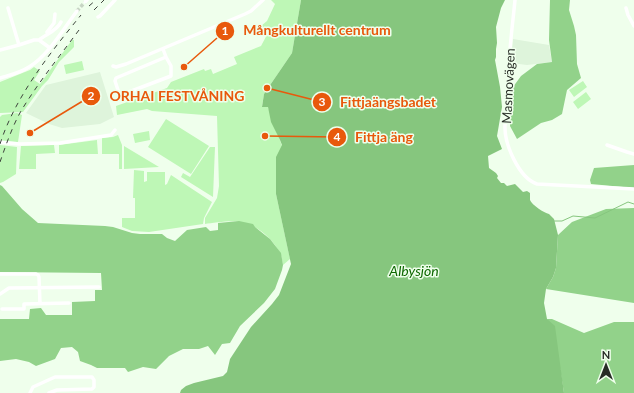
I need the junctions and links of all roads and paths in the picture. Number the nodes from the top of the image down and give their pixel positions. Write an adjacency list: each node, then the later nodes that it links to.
1 (115, 0): 8 (street)
2 (263, 0): 15 (street)
3 (515, 0): 24 (street, Masmovägen)
4 (8, 8): 13 (street)
5 (626, 8): 10 (street)
6 (77, 11): 14 (street)
7 (55, 14): 11 (street)
8 (98, 17)
9 (61, 22): 11 (street)
10 (634, 26)
11 (45, 35): 12 (street)
12 (39, 40): 13 (street); 14 (street)
13 (19, 45): 16 (street)
14 (50, 48): 19 (street)
15 (164, 49): 17 (street); 18 (street)
16 (0, 50)
17 (166, 57): 17 (street)
18 (113, 66)
19 (0, 78)
20 (115, 130): 21 (street)
21 (0, 142)
22 (607, 145): 23 (street)
23 (634, 154)
24 (634, 189)
25 (0, 274): 27 (street)
26 (99, 287): 27 (street)
27 (39, 288): 28 (street); 30 (street)
28 (0, 294)
29 (69, 303): 30 (street)
30 (40, 304): 31 (street)
31 (2, 309)
32 (81, 391): 33 (street); 34 (street)
33 (30, 393)
34 (49, 393)

